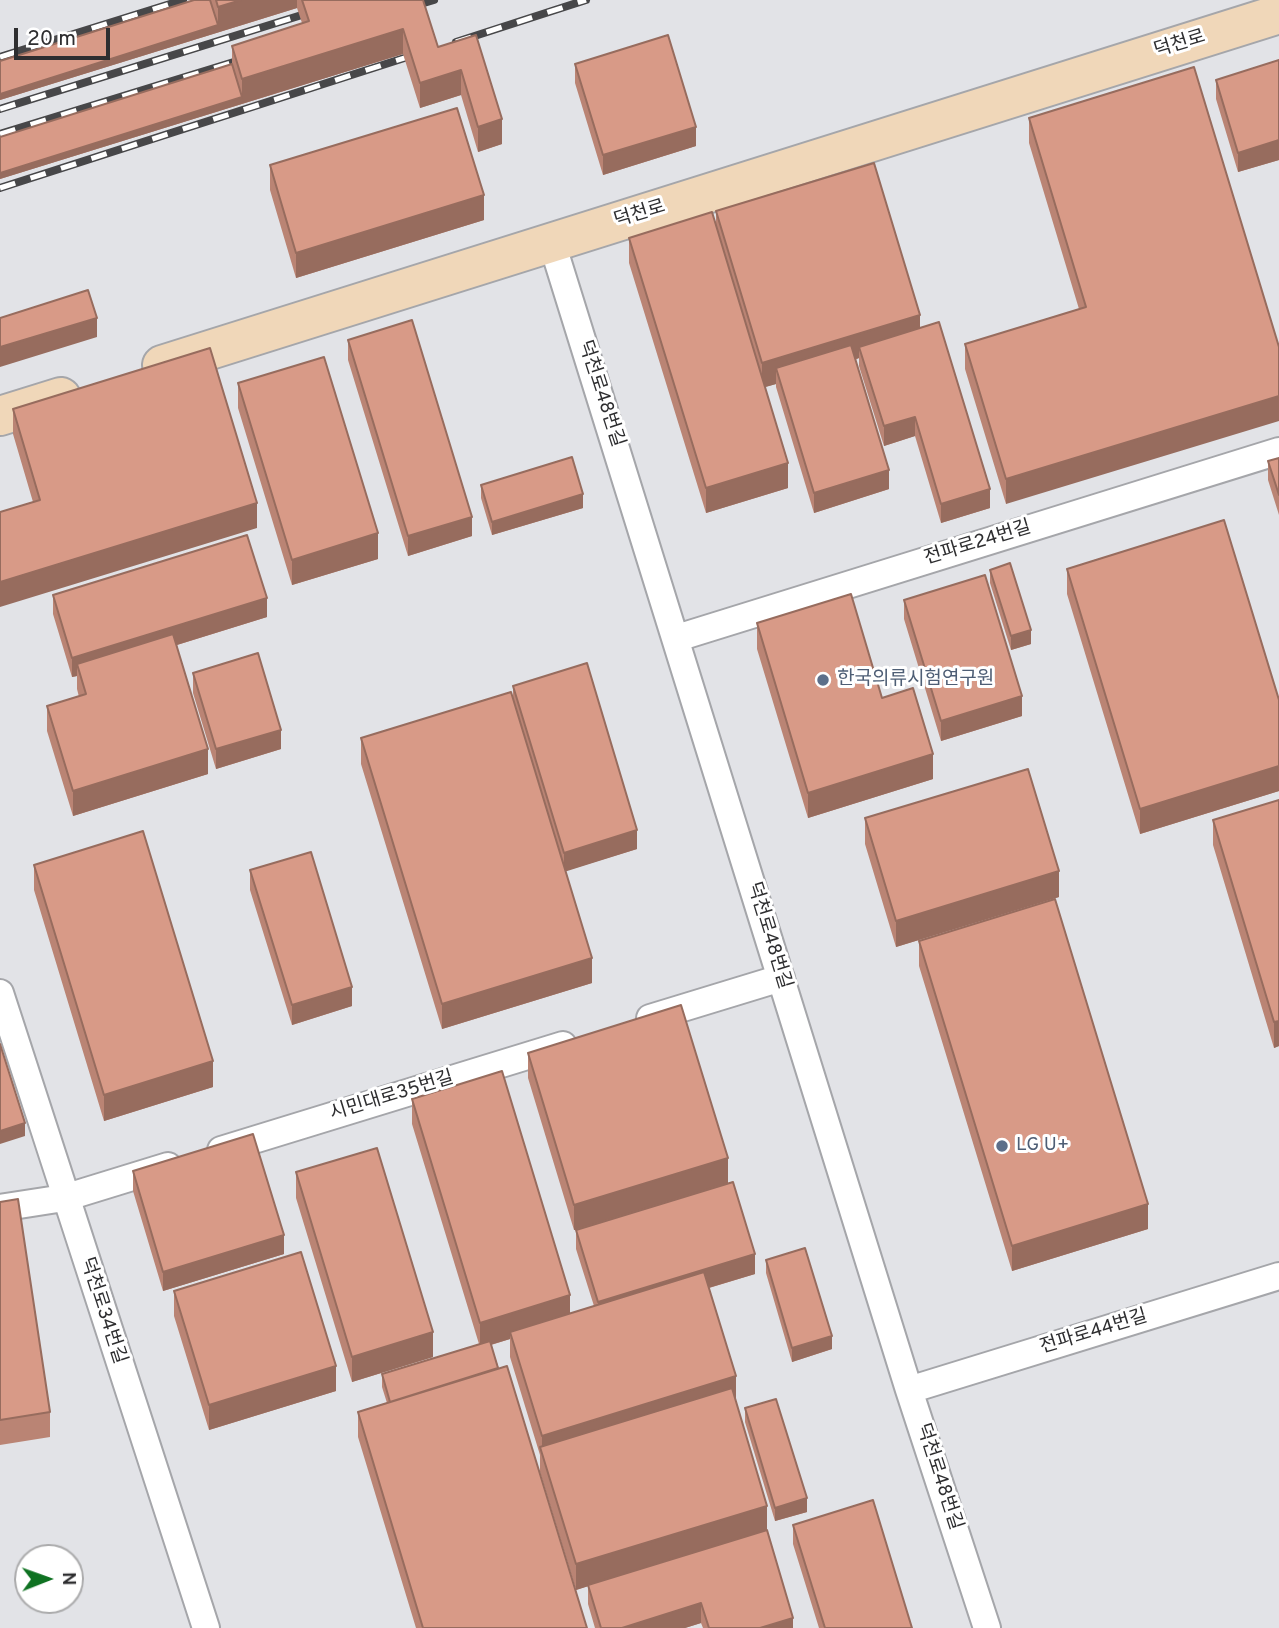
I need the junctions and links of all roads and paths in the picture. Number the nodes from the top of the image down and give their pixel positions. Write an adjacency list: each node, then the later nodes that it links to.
1 (1279, 13): 2 (street, 덕천로)
2 (552, 243): 3 (street, 덕천로); 7 (street, 덕천로48번길)
3 (131, 375)
4 (92, 387): 5 (street)
5 (0, 416)
6 (1279, 450): 7 (street, 전파로24번길)
7 (677, 638): 8 (street, 덕천로48번길)
8 (781, 978): 10 (street); 15 (street, 덕천로48번길)
9 (0, 993): 12 (street, 덕천로34번길)
10 (622, 1027)
11 (582, 1039): 12 (street, 시민대로35번길)
12 (64, 1198): 13 (street, 시민대로35번길); 16 (street, 덕천로34번길)
13 (0, 1208)
14 (1279, 1276): 15 (street, 전파로44번길)
15 (909, 1390): 17 (street, 덕천로48번길)
16 (206, 1628)
17 (987, 1628)

